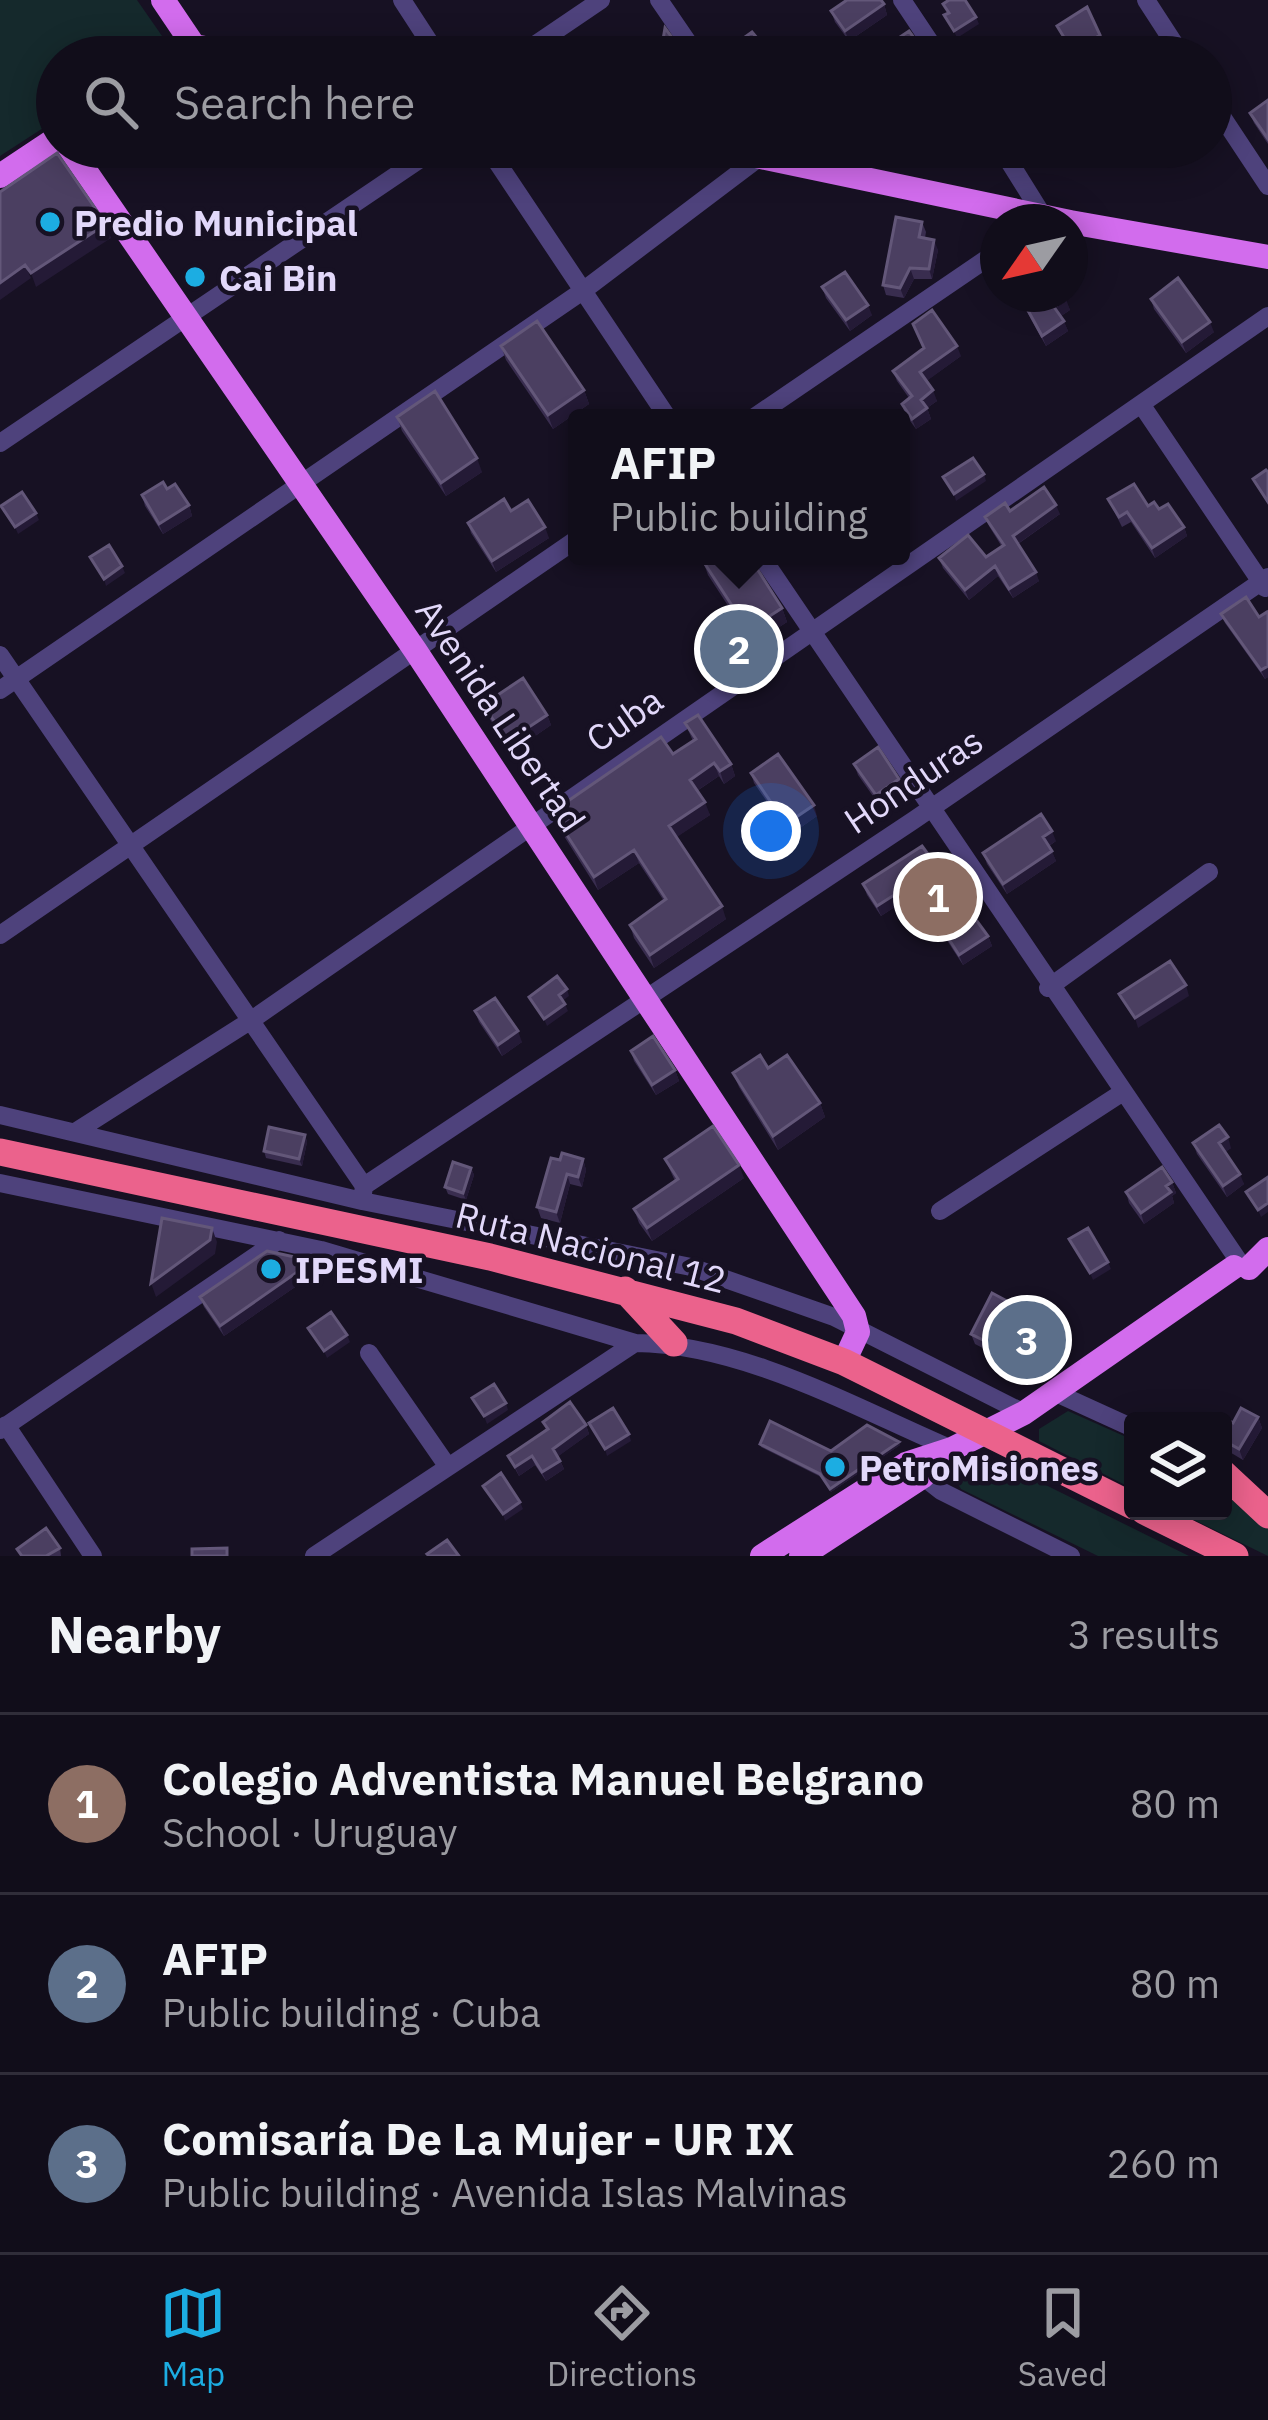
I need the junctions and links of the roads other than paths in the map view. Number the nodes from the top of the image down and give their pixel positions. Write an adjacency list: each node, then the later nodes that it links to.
1 (163, 0): 7 (main road)
2 (402, 0): 8 (street)
3 (601, 0): 9 (street)
4 (659, 0): 10 (street)
5 (902, 0): 11 (street)
6 (1146, 0): 12 (street)
7 (179, 36)
8 (426, 36)
9 (548, 36)
10 (684, 36)
11 (926, 36)
12 (1169, 36)
13 (1232, 132): 22 (street)
14 (36, 152): 21 (main road)
15 (83, 168): 30 (main road, Avenida Libertad)
16 (406, 168): 30 (street)
17 (501, 168): 28 (street)
18 (739, 168): 28 (street)
19 (828, 168): 23 (main road)
20 (1016, 168): 24 (street)
21 (0, 176)
22 (1268, 186)
23 (984, 204)
24 (1044, 204)
25 (1088, 226): 26 (main road)
26 (1268, 257)
27 (980, 263): 33 (street)
28 (584, 290): 32 (street); 35 (street)
29 (1268, 316): 31 (street, Cuba)
30 (182, 317): 34 (street); 35 (main road, Avenida Libertad)
31 (1141, 404): 37 (street, Cuba); 40 (street)
32 (662, 409)
33 (766, 409)
34 (0, 443)
35 (300, 483): 42 (main road, Avenida Libertad); 44 (street)
36 (568, 545): 42 (street)
37 (910, 562)
38 (766, 565): 41 (street)
39 (905, 565): 41 (street, Cuba)
40 (1266, 583): 46 (street, Honduras)
41 (811, 629): 46 (street); 47 (street, Cuba)
42 (416, 650): 47 (main road, Avenida Libertad); 48 (street)
43 (0, 655): 44 (street)
44 (17, 679): 45 (street); 48 (street)
45 (0, 690)
46 (928, 810): 51 (street); 52 (street, Honduras)
47 (531, 823): 52 (main road, Avenida Libertad); 53 (street, Cuba)
48 (132, 847): 50 (street); 53 (street)
49 (1209, 872): 51 (street)
50 (0, 935)
51 (1048, 988): 54 (street)
52 (646, 994): 59 (street, Honduras); 64 (main road, Avenida Libertad)
53 (250, 1021): 56 (street, Cuba); 59 (street)
54 (1120, 1094): 60 (street); 62 (street)
55 (0, 1114): 56 (street)
56 (75, 1132): 59 (street)
57 (0, 1152): 63 (highway, Ruta Nacional 12)
58 (0, 1183): 61 (street)
59 (363, 1193): 64 (street)
60 (940, 1211)
61 (279, 1240): 65 (street); 73 (street)
62 (1245, 1263): 69 (main road)
63 (622, 1287): 66 (highway); 68 (highway, Ruta Nacional 12)
64 (858, 1332): 68 (main road); 71 (street)
65 (635, 1343): 66 (street); 76 (street)
66 (674, 1343): 70 (street)
67 (369, 1353): 76 (street)
68 (844, 1362): 70 (street); 74 (highway, Ruta Nacional 12)
69 (1054, 1392): 71 (main road); 72 (street)
70 (830, 1396): 75 (street)
71 (1024, 1412): 74 (main road)
72 (1124, 1424)
73 (3, 1428): 85 (street)
74 (986, 1434): 75 (main road); 81 (highway, Ruta Nacional 12)
75 (952, 1449): 77 (main road)
76 (448, 1467): 86 (street)
77 (914, 1470): 84 (street); 87 (main road); 88 (main road)
78 (1232, 1477): 80 (street)
79 (1232, 1481): 82 (highway)
80 (1268, 1495)
81 (1124, 1502)
82 (1268, 1515)
83 (1162, 1520): 91 (highway)
84 (1033, 1537): 89 (street); 90 (street)
85 (93, 1556)
86 (314, 1556)
87 (762, 1556)
88 (801, 1556)
89 (1024, 1556)
90 (1071, 1556)
91 (1235, 1556)

